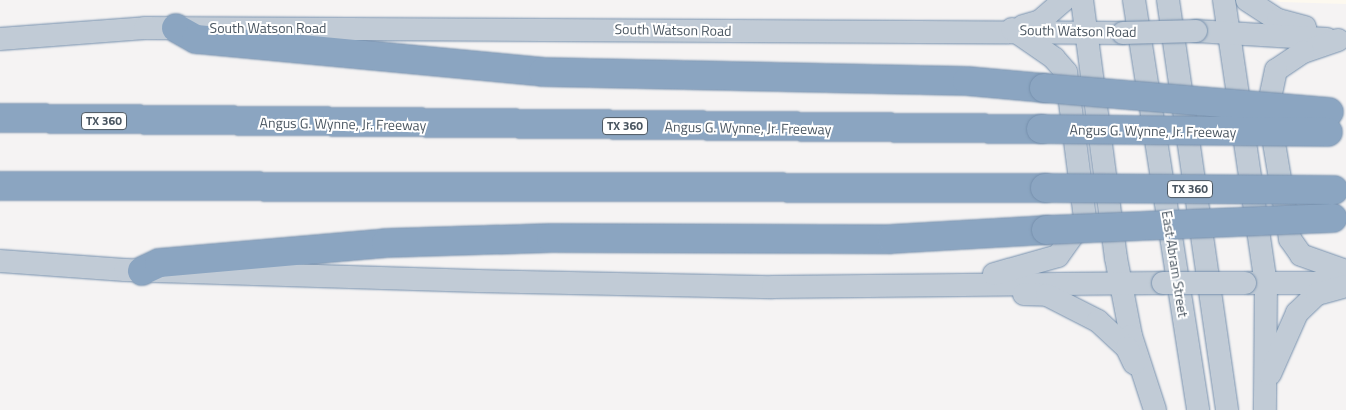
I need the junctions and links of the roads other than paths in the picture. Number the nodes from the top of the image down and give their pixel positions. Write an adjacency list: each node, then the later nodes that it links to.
1 (1064, 0): 8 (main road)
2 (1082, 0): 9 (main road)
3 (1134, 0): 27 (main road, East Abram Street)
4 (1168, 0): 28 (main road)
5 (1224, 0): 10 (main road)
6 (1247, 0): 12 (main road)
7 (176, 28): 8 (main road, South Watson Road); 11 (main road, South Watson Road); 14 (highway, bridge)
8 (1012, 29): 9 (main road, South Watson Road); 21 (main road)
9 (1083, 32): 10 (main road, South Watson Road, bridge); 22 (main road)
10 (1232, 33): 12 (main road, South Watson Road); 23 (main road)
11 (0, 39)
12 (1342, 40): 19 (main road)
13 (0, 118): 14 (highway, Angus G. Wynne, Jr. Freeway / TX 360, bridge)
14 (1337, 122)
15 (0, 186): 16 (highway, TX 360, bridge)
16 (1340, 190)
17 (1339, 218): 20 (highway, bridge)
18 (0, 261): 20 (main road)
19 (1346, 270)
20 (142, 271): 21 (main road)
21 (975, 283): 22 (main road); 26 (main road)
22 (1121, 283): 23 (main road, bridge); 26 (main road)
23 (1256, 283): 24 (main road); 25 (main road)
24 (1346, 284): 25 (main road)
25 (1267, 379): 29 (main road)
26 (1153, 403)
27 (1198, 410)
28 (1227, 410)
29 (1265, 410)

